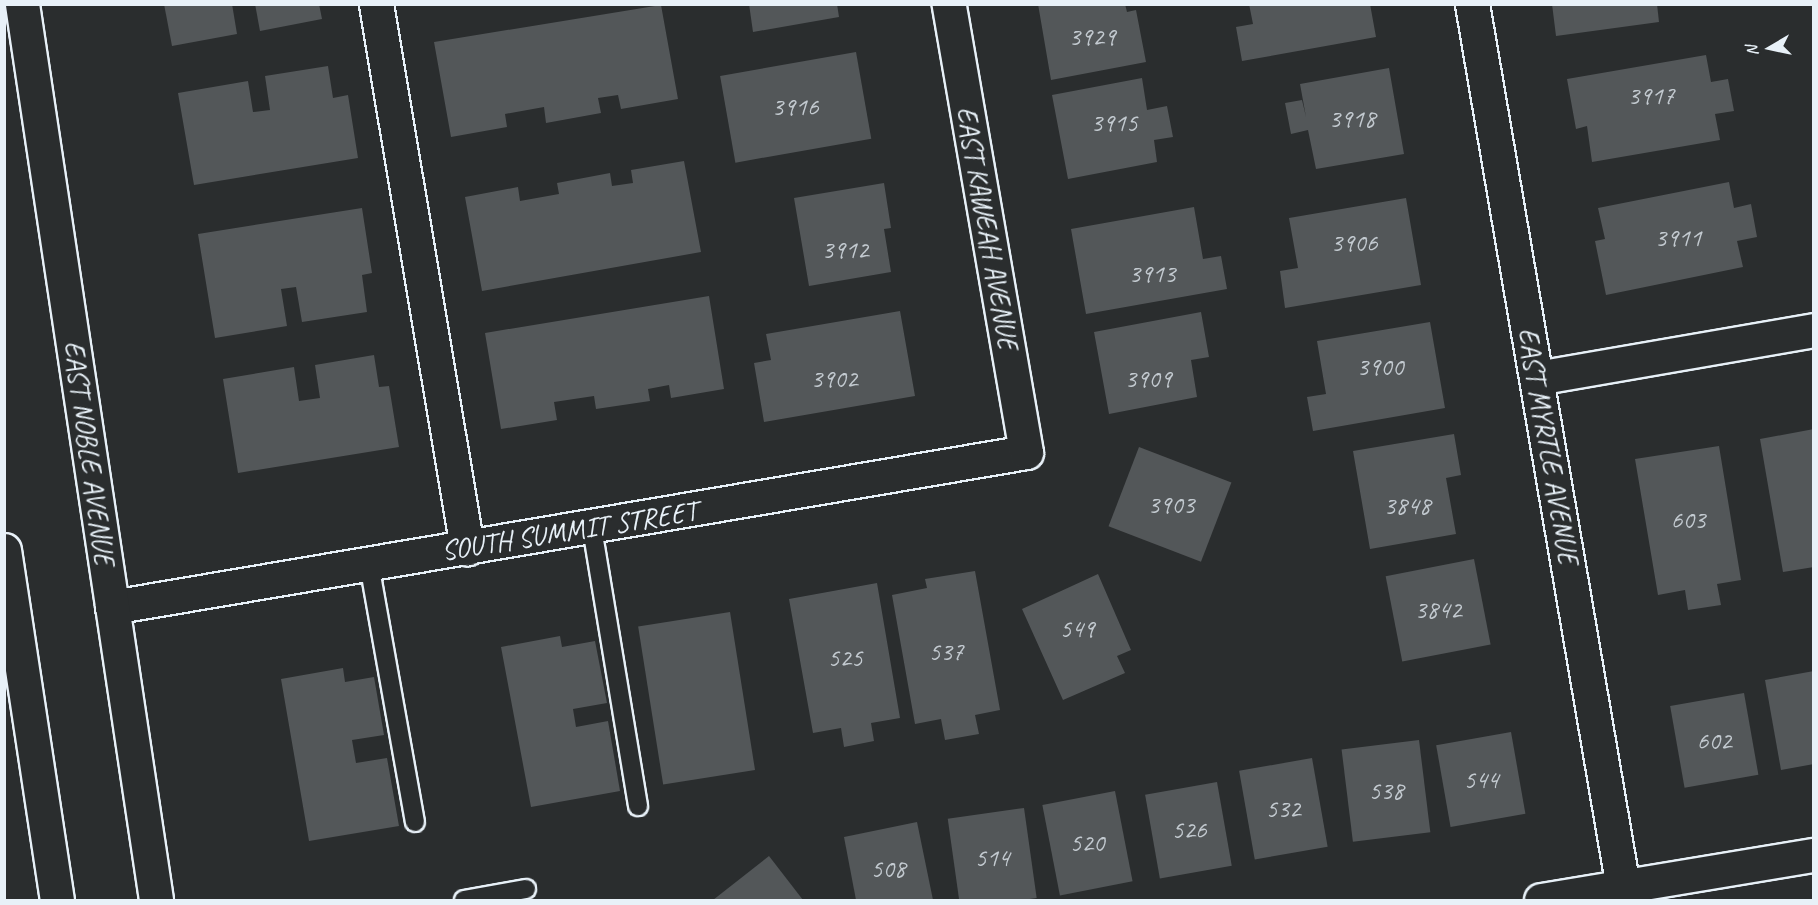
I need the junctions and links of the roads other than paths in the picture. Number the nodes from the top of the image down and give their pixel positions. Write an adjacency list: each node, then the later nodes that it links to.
1 (22, 4): 12 (main road, EAST NOBLE AVENUE)
2 (376, 4): 9 (main road)
3 (948, 4): 7 (main road, EAST KAWEAH AVENUE)
4 (1472, 4): 6 (main road, EAST MYRTLE AVENUE)
5 (1814, 330): 6 (main road)
6 (1537, 378): 16 (main road, EAST MYRTLE AVENUE)
7 (1026, 452): 8 (main road, SOUTH SUMMIT STREET)
8 (592, 528): 9 (main road, SOUTH SUMMIT STREET); 13 (lane)
9 (467, 548): 11 (main road, SOUTH SUMMIT STREET)
10 (4, 550): 18 (main road)
11 (369, 564): 12 (main road, SOUTH SUMMIT STREET); 14 (lane)
12 (112, 608): 19 (main road, EAST NOBLE AVENUE)
13 (638, 806)
14 (415, 822)
15 (1814, 855): 16 (main road)
16 (1623, 887): 21 (main road)
17 (526, 889): 20 (lane)
18 (57, 900)
19 (156, 900)
20 (464, 900)
21 (1541, 900)

